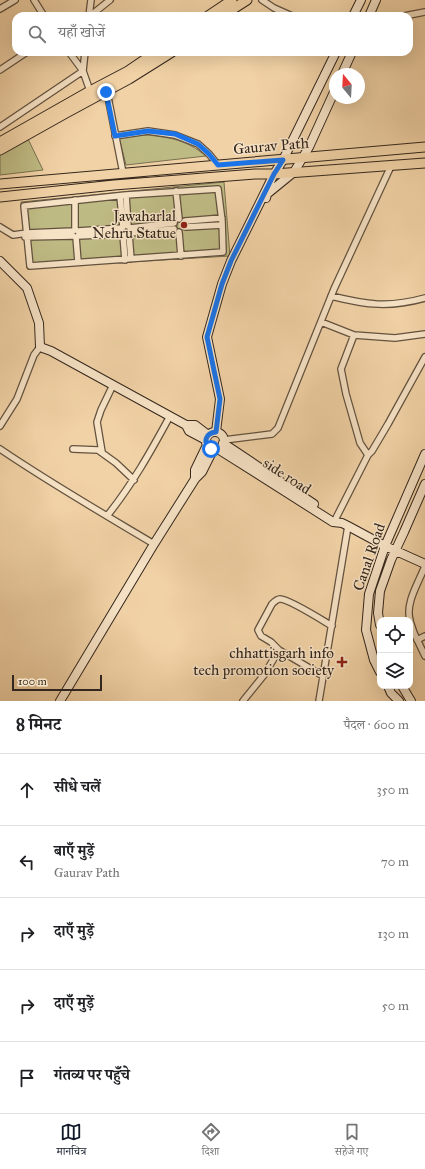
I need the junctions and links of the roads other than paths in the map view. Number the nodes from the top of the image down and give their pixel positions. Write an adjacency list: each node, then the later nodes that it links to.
1 (15, 0): 10 (street)
2 (34, 0): 11 (street)
3 (91, 0): 12 (street)
4 (110, 0): 13 (street)
5 (232, 0): 14 (main road)
6 (247, 0): 15 (main road)
7 (262, 0): 16 (street)
8 (361, 0): 17 (street)
9 (376, 0): 18 (street)
10 (0, 9)
11 (42, 12)
12 (90, 12)
13 (95, 12)
14 (214, 12)
15 (228, 12)
16 (283, 12)
17 (355, 12)
18 (370, 12)
19 (425, 12): 20 (street)
20 (413, 14)
21 (21, 56): 29 (street)
22 (72, 56): 30 (street)
23 (85, 56): 30 (street)
24 (150, 56): 31 (main road)
25 (166, 56): 32 (main road)
26 (334, 56): 40 (street)
27 (350, 56): 28 (street)
28 (345, 68)
29 (0, 70)
30 (83, 71): 31 (street); 34 (street)
31 (90, 91): 32 (street); 36 (main road)
32 (106, 92): 35 (street); 38 (main road)
33 (329, 103): 39 (street)
34 (0, 127)
35 (115, 136): 42 (street); 45 (street)
36 (0, 142)
37 (425, 147): 39 (main road, Gaurav Path)
38 (0, 150)
39 (302, 158): 40 (main road, Gaurav Path); 44 (street)
40 (283, 160): 42 (main road, Gaurav Path); 46 (street)
41 (425, 163): 43 (main road)
42 (218, 165): 45 (main road, Gaurav Path)
43 (391, 166): 44 (main road); 62 (street)
44 (294, 172): 46 (main road); 72 (street)
45 (123, 173): 47 (main road, Gaurav Path)
46 (274, 174): 50 (main road); 72 (street)
47 (0, 184)
48 (176, 192): 49 (street); 52 (street); 53 (street)
49 (123, 195): 51 (street); 55 (street)
50 (0, 197)
51 (75, 200): 56 (street); 57 (street)
52 (223, 221): 53 (street); 58 (street)
53 (179, 225): 55 (street); 58 (street)
54 (0, 226): 57 (street)
55 (126, 231): 56 (street); 59 (street)
56 (76, 234): 57 (street); 61 (street)
57 (27, 235): 61 (street)
58 (181, 256): 59 (street)
59 (128, 259): 61 (street)
60 (0, 261): 67 (street)
61 (78, 262)
62 (332, 296): 63 (street); 64 (street)
63 (425, 298)
64 (321, 322): 66 (street); 72 (street)
65 (425, 334): 66 (street)
66 (354, 335): 77 (street)
67 (40, 347): 69 (street, side road); 71 (street)
68 (425, 357): 77 (street)
69 (113, 385): 70 (street, side road); 75 (street)
70 (170, 416): 72 (street, side road); 78 (street)
71 (0, 426)
72 (215, 441): 81 (street, side road); 82 (street)
73 (0, 449): 80 (street)
74 (73, 449): 75 (street)
75 (102, 452): 78 (street)
76 (425, 454): 83 (street, Canal Road)
77 (368, 455): 81 (street)
78 (134, 480): 80 (street)
79 (425, 484): 84 (street, Canal Road)
80 (107, 516): 82 (street)
81 (342, 522): 83 (street, side road); 88 (street)
82 (154, 544): 98 (street)
83 (385, 546): 84 (street, side road); 94 (street, Canal Road)
84 (395, 550): 85 (street, side road); 86 (street, Canal Road)
85 (425, 565): 87 (street)
86 (379, 617)
87 (409, 617)
88 (332, 626): 92 (street); 95 (street)
89 (413, 629): 91 (street)
90 (425, 636): 91 (street)
91 (417, 640): 93 (street)
92 (279, 650): 95 (street); 99 (street)
93 (425, 656)
94 (377, 666)
95 (323, 676): 100 (street)
96 (390, 689): 101 (street)
97 (404, 689): 102 (street)
98 (60, 701)
99 (243, 701)
100 (319, 701)
101 (399, 701)
102 (411, 701)

